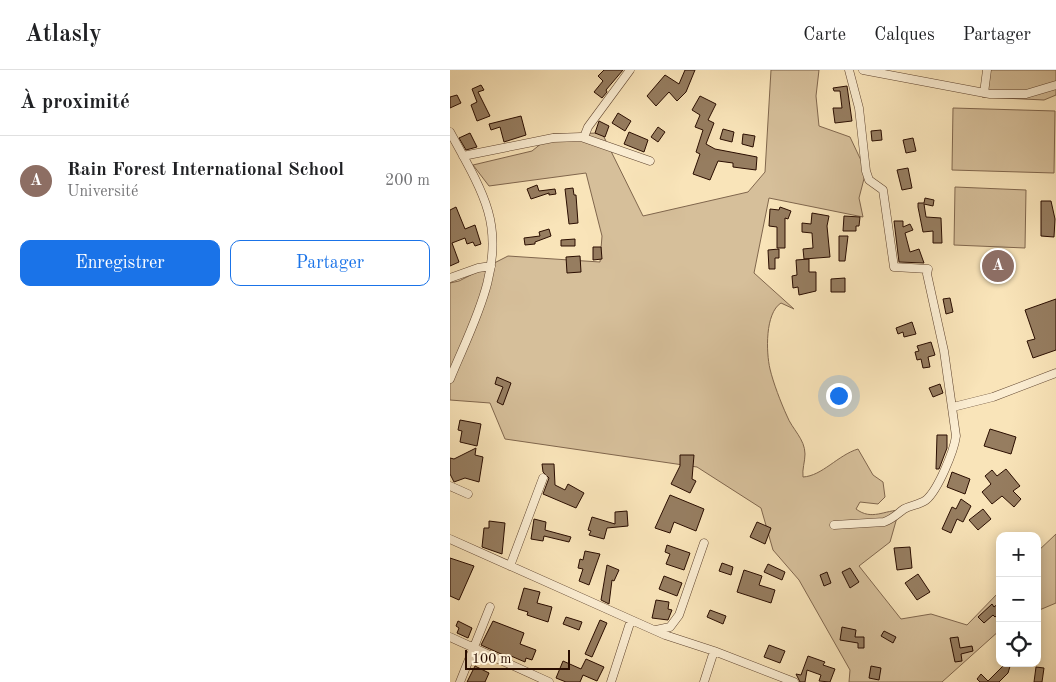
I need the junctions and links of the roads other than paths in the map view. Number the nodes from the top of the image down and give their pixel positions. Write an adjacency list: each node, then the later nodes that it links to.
1 (630, 70): 8 (street)
2 (849, 70): 15 (street)
3 (863, 70): 6 (street)
4 (987, 70): 6 (street)
5 (1055, 86): 6 (street)
6 (984, 93)
7 (450, 132): 9 (street)
8 (584, 137): 9 (street); 10 (street)
9 (463, 156): 11 (street)
10 (650, 161)
11 (491, 266): 12 (street); 14 (street)
12 (450, 278)
13 (1056, 373): 15 (street)
14 (450, 379)
15 (953, 407): 19 (street)
16 (543, 478): 22 (street)
17 (450, 486): 18 (street)
18 (468, 494)
19 (834, 525)
20 (450, 539): 22 (street)
21 (704, 543): 25 (street)
22 (510, 566): 24 (street)
23 (490, 607): 27 (street)
24 (631, 620): 25 (street); 32 (street)
25 (655, 630): 28 (street)
26 (450, 637): 27 (street)
27 (474, 648): 29 (street); 30 (street)
28 (714, 651): 33 (street); 34 (street)
29 (535, 679): 31 (street)
30 (460, 682)
31 (549, 682)
32 (611, 682)
33 (704, 682)
34 (794, 682)

